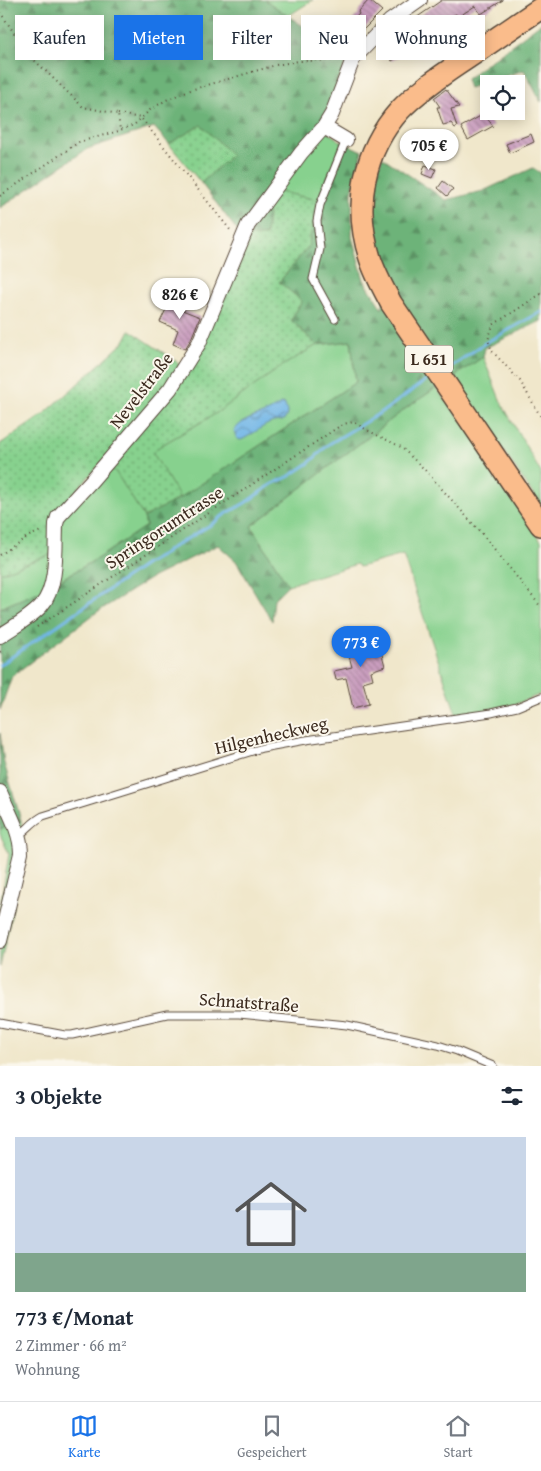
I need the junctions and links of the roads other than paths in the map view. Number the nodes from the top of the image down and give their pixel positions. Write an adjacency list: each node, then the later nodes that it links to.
1 (420, 0): 3 (street, Nevelstraße)
2 (541, 8): 6 (main road, L 651)
3 (324, 127): 4 (street); 7 (street, Nevelstraße)
4 (346, 140): 5 (lane)
5 (335, 319)
6 (541, 525)
7 (5, 640)
8 (541, 697): 10 (lane, Hilgenheckweg)
9 (0, 792): 10 (street)
10 (18, 836): 11 (street)
11 (0, 941)
12 (0, 1023): 13 (lane, Schnatstraße)
13 (493, 1066)

